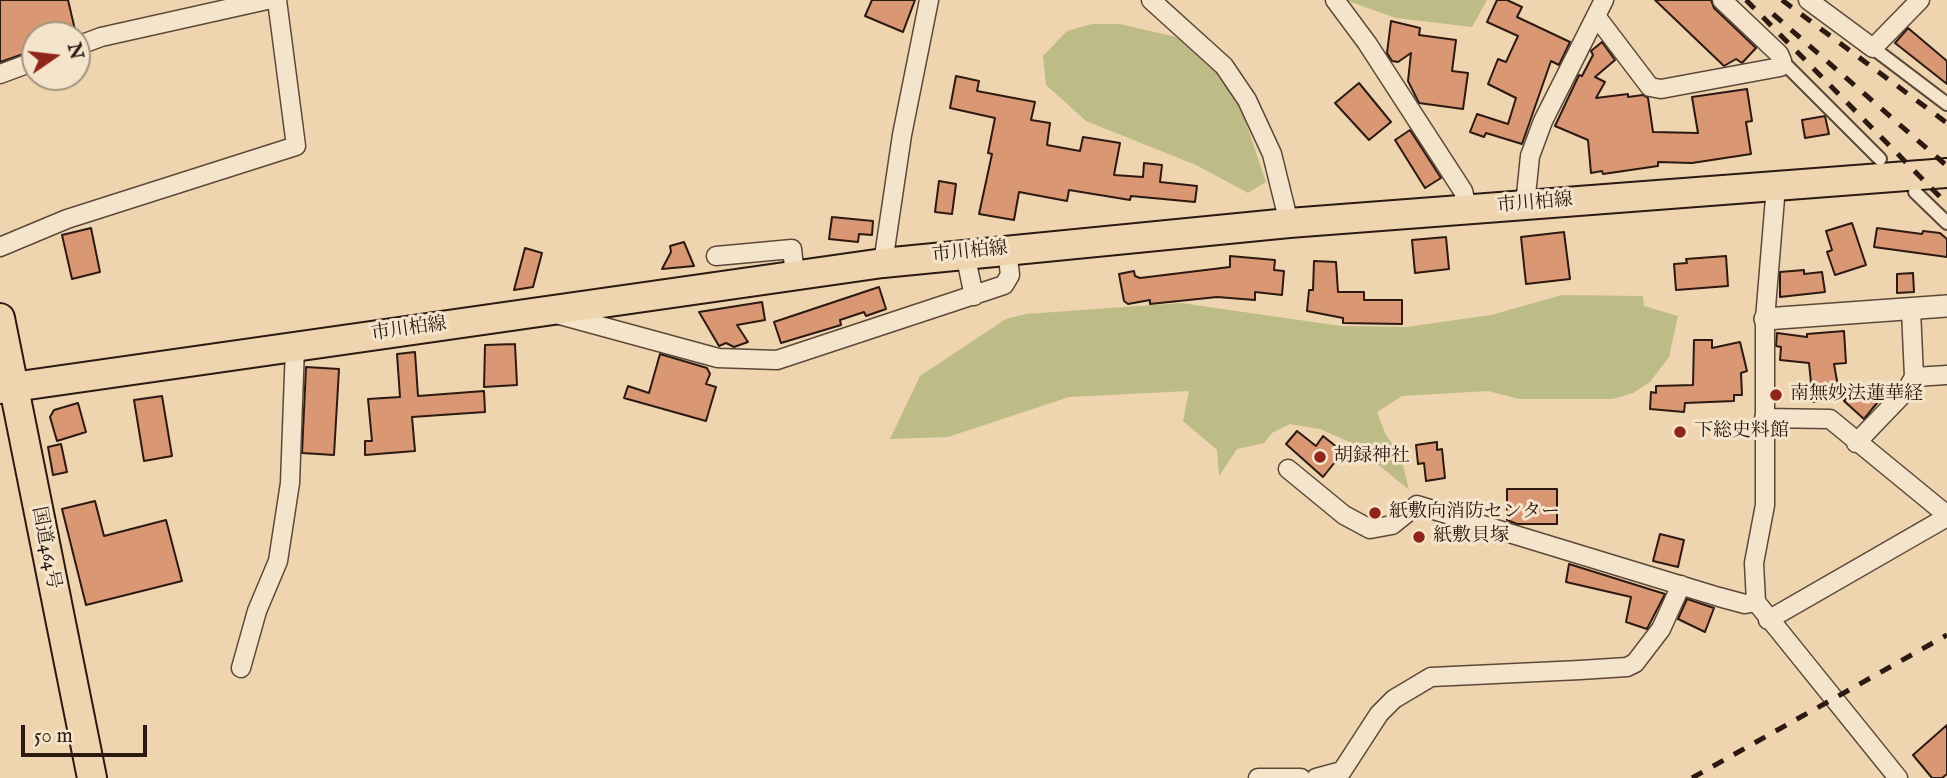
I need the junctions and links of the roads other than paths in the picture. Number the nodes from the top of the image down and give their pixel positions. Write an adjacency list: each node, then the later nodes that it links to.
1 (267, 0): 10 (street)
2 (277, 0): 24 (street)
3 (929, 0): 27 (street)
4 (1151, 0): 22 (street)
5 (1335, 0): 21 (street)
6 (1722, 0): 12 (street)
7 (1808, 0): 11 (street)
8 (1920, 0): 11 (street)
9 (1600, 8): 12 (street); 20 (street)
10 (91, 41)
11 (1873, 48): 15 (street)
12 (1783, 61): 16 (street)
13 (21, 66): 14 (street)
14 (0, 74)
15 (1947, 104)
16 (1880, 159)
17 (1947, 173): 18 (main road, 市川柏線)
18 (1776, 186): 20 (main road, 市川柏線); 35 (street)
19 (1915, 192): 23 (street)
20 (1525, 205): 21 (main road, 市川柏線)
21 (1468, 210): 22 (main road, 市川柏線)
22 (1289, 223): 25 (main road, 市川柏線)
23 (1947, 223)
24 (0, 247)
25 (1007, 249): 27 (main road, 市川柏線); 30 (street)
26 (716, 257): 29 (street)
27 (883, 262): 29 (main road, 市川柏線)
28 (968, 268): 30 (street)
29 (795, 275): 33 (main road, 市川柏線)
30 (974, 296): 33 (street)
31 (1947, 306): 32 (street)
32 (1911, 310): 35 (street); 38 (street)
33 (536, 312): 36 (main road, 市川柏線)
34 (0, 318): 39 (main road, 国道464号)
35 (1765, 319): 40 (street)
36 (295, 347): 39 (main road, 市川柏線); 47 (street)
37 (1947, 375): 38 (street)
38 (1914, 377): 41 (street)
39 (6, 388): 48 (main road, 国道464号)
40 (1764, 418): 41 (street); 45 (street)
41 (1856, 443): 43 (street)
42 (1288, 469): 44 (street)
43 (1947, 516): 46 (street)
44 (1681, 585): 45 (street); 51 (street)
45 (1756, 602): 46 (street)
46 (1768, 620): 52 (street)
47 (241, 668)
48 (92, 778)
49 (1258, 778): 50 (street)
50 (1301, 778)
51 (1316, 778)
52 (1898, 778)

